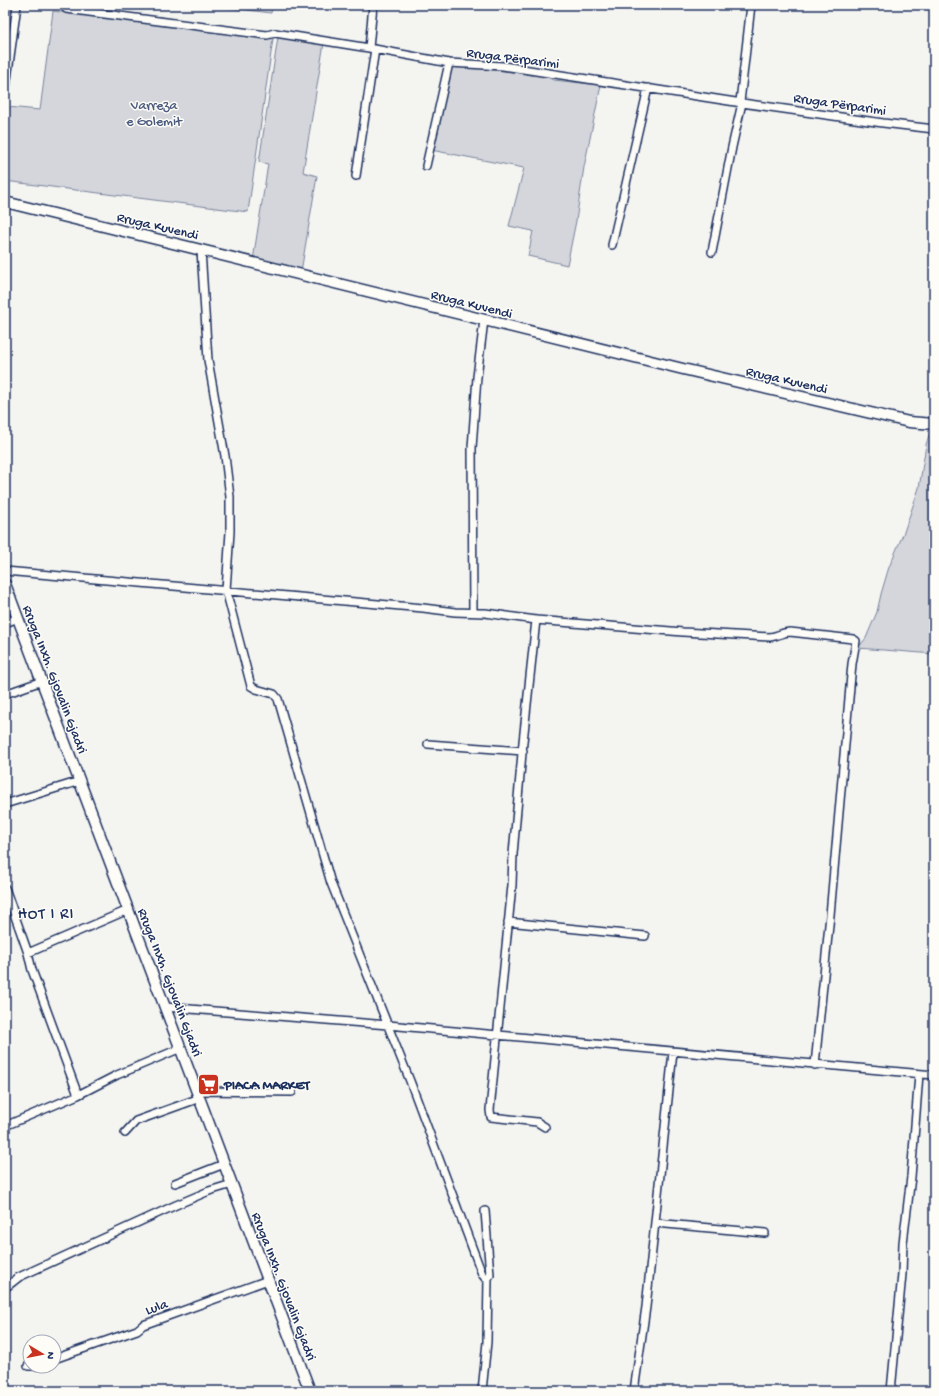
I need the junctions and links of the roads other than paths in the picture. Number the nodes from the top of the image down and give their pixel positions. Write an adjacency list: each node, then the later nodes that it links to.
1 (17, 5): 8 (street)
2 (64, 5): 5 (street, Rruga Përparimi)
3 (373, 5): 5 (street)
4 (750, 5): 9 (street)
5 (372, 49): 6 (street, Rruga Përparimi); 12 (street)
6 (449, 63): 7 (street, Rruga Përparimi); 11 (street)
7 (648, 88): 9 (street, Rruga Përparimi); 14 (street)
8 (5, 94)
9 (741, 102): 10 (street, Rruga Përparimi); 16 (street)
10 (934, 129)
11 (426, 166)
12 (356, 176)
13 (5, 202): 15 (street, Rruga Kuvendi)
14 (612, 245)
15 (201, 250): 17 (street, Rruga Kuvendi); 21 (street)
16 (712, 252)
17 (484, 320): 18 (street, Rruga Kuvendi); 22 (street)
18 (934, 424)
19 (5, 570): 21 (street)
20 (5, 584): 23 (street, Rruga Inxh. Gjovalin Gjadri)
21 (226, 590): 22 (street); 38 (street)
22 (473, 612): 24 (street)
23 (18, 618): 25 (street); 26 (street, Rruga Inxh. Gjovalin Gjadri)
24 (536, 620): 29 (street); 42 (street)
25 (5, 623)
26 (42, 681): 27 (street); 30 (street, Rruga Inxh. Gjovalin Gjadri)
27 (5, 694)
28 (428, 744): 29 (street)
29 (523, 751): 34 (street)
30 (80, 781): 31 (street); 33 (street, Rruga Inxh. Gjovalin Gjadri)
31 (5, 804)
32 (5, 888): 36 (street)
33 (128, 910): 36 (street); 37 (street, Rruga Inxh. Gjovalin Gjadri)
34 (508, 922): 35 (street); 39 (street)
35 (645, 936)
36 (28, 953): 46 (street)
37 (165, 1007): 38 (street); 40 (street, Rruga Inxh. Gjovalin Gjadri)
38 (388, 1025): 39 (street); 57 (street)
39 (497, 1035): 41 (street); 49 (street)
40 (181, 1048): 46 (street); 47 (street, Rruga Inxh. Gjovalin Gjadri)
41 (673, 1052): 42 (street); 55 (street)
42 (814, 1065): 43 (street)
43 (919, 1074): 44 (street); 64 (street)
44 (934, 1075)
45 (292, 1092): 47 (street)
46 (78, 1095): 48 (street)
47 (198, 1095): 50 (street); 51 (street, Rruga Inxh. Gjovalin Gjadri)
48 (5, 1126)
49 (545, 1127)
50 (125, 1133)
51 (224, 1164): 52 (street); 53 (street, Rruga Inxh. Gjovalin Gjadri)
52 (175, 1183)
53 (232, 1184): 58 (street, Rruga Inxh. Gjovalin Gjadri); 59 (street)
54 (485, 1211): 57 (street)
55 (655, 1223): 56 (street); 63 (street)
56 (765, 1233)
57 (488, 1278): 62 (street)
58 (268, 1280): 60 (street, Lula); 61 (street, Rruga Inxh. Gjovalin Gjadri)
59 (5, 1288)
60 (62, 1356)
61 (310, 1391)
62 (482, 1391)
63 (634, 1391)
64 (891, 1391)

